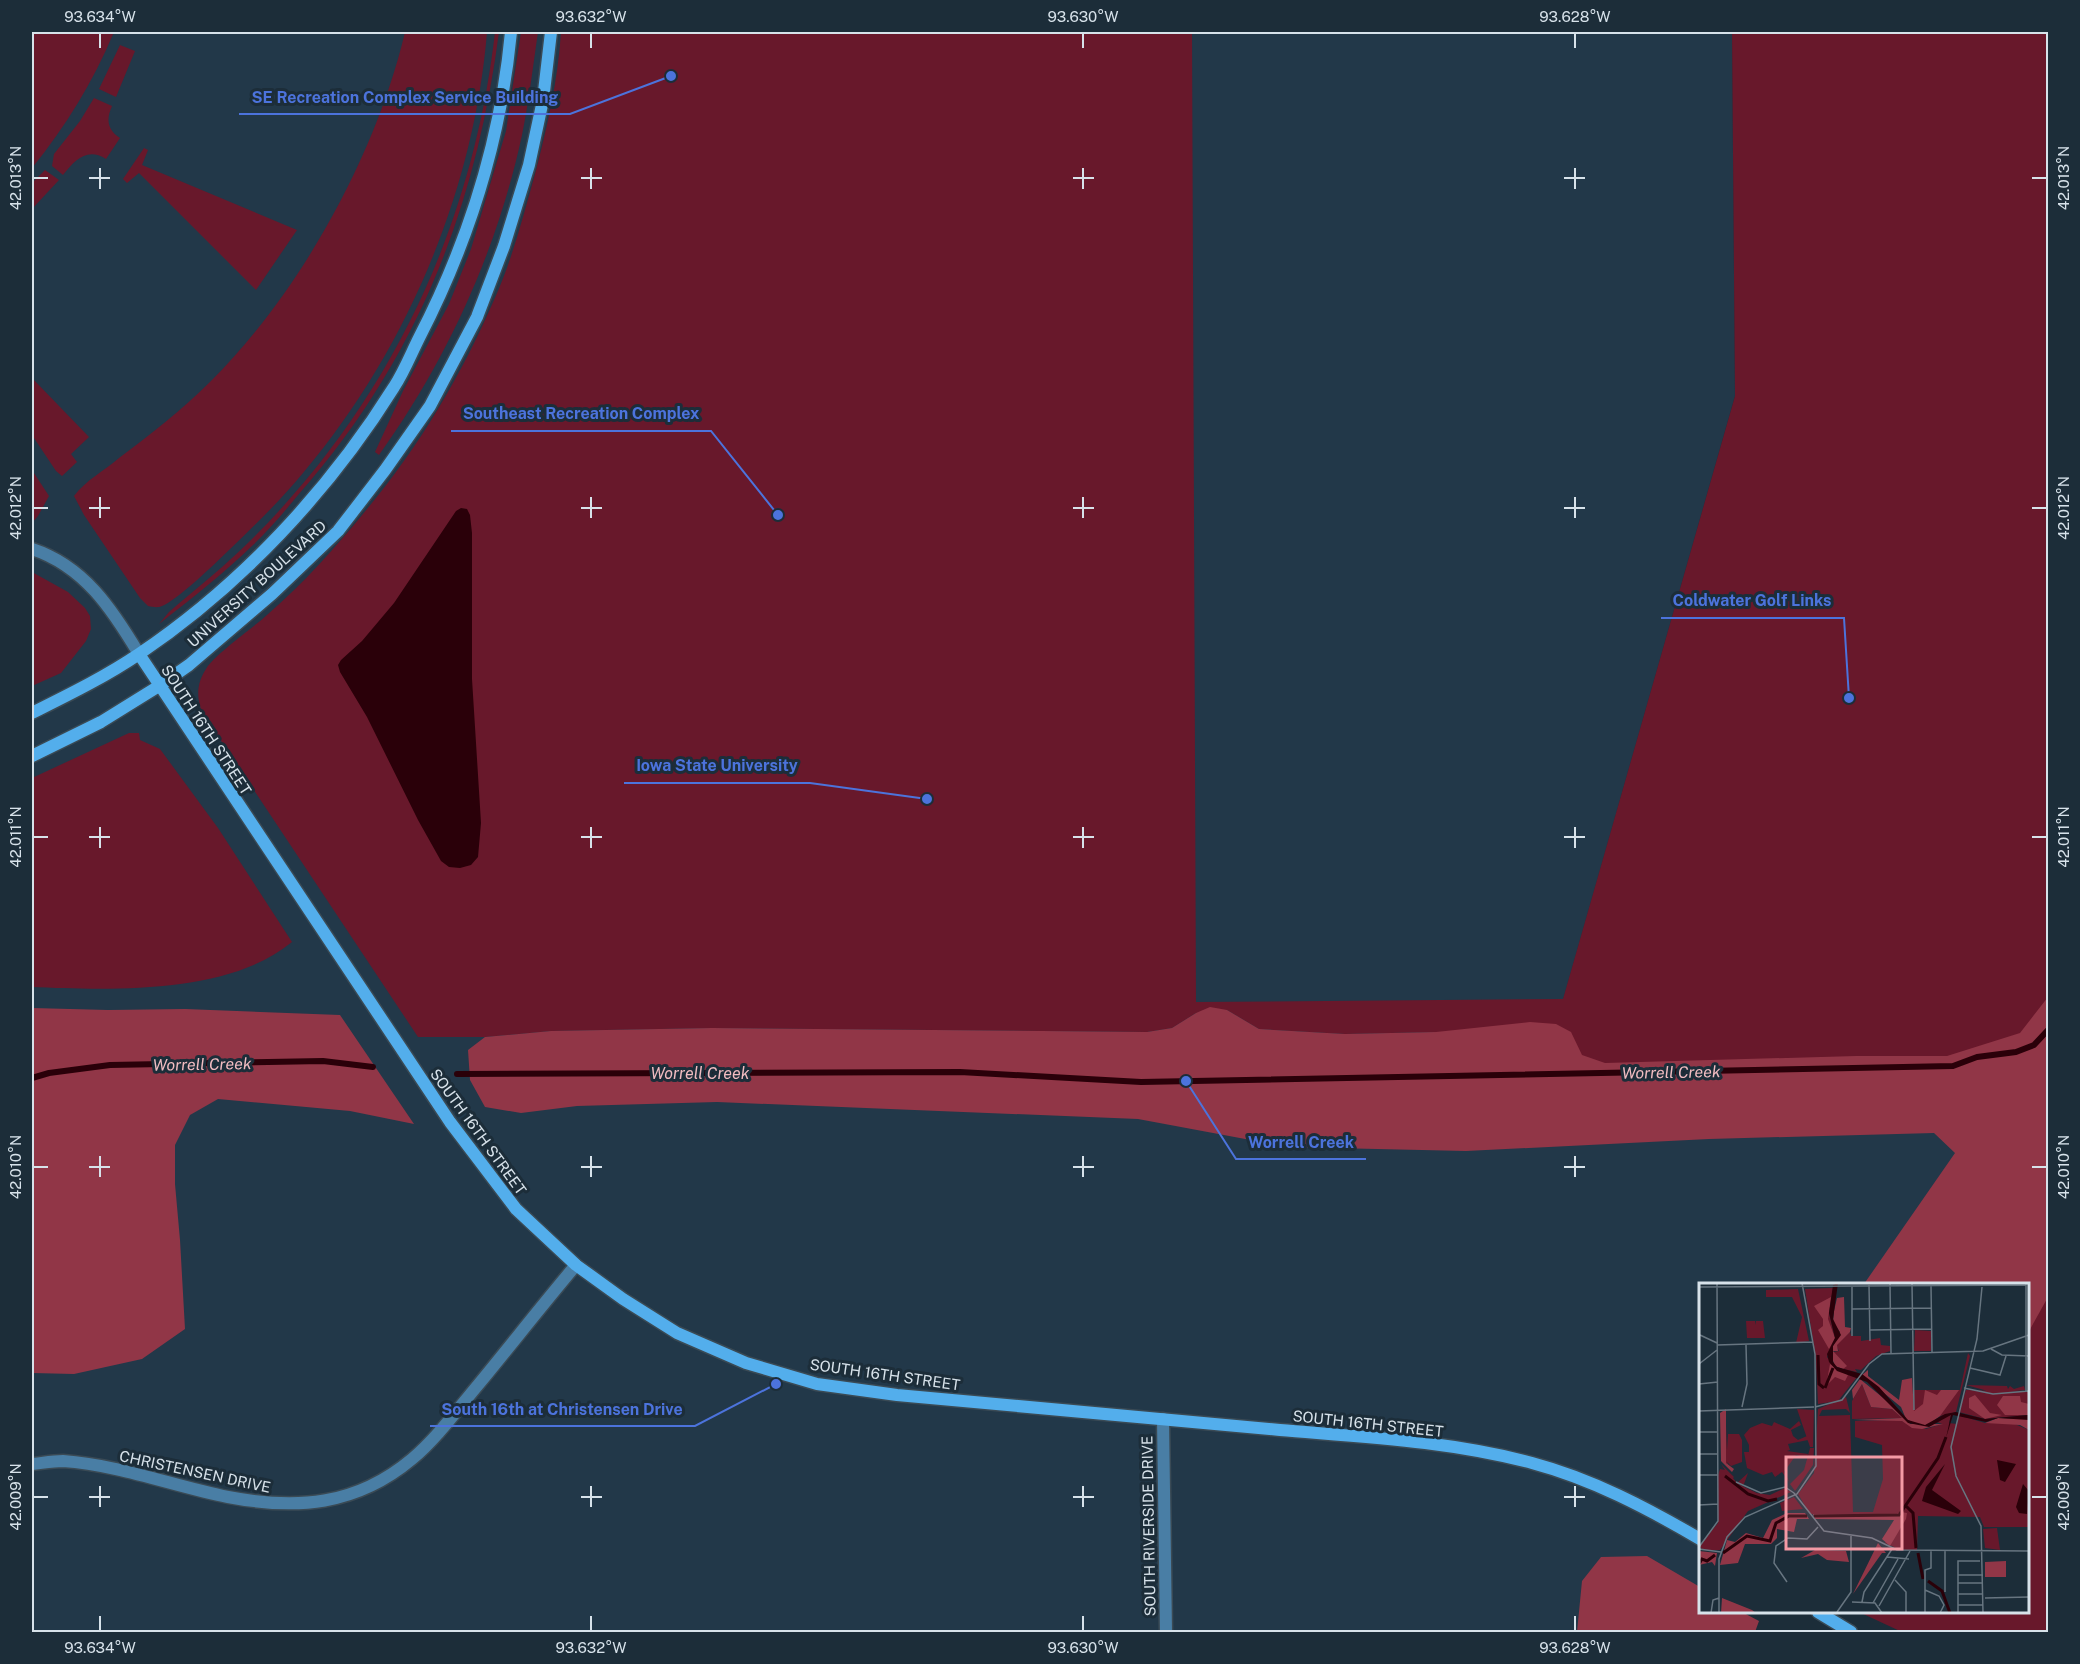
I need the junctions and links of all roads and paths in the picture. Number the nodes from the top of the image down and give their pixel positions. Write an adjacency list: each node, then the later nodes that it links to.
1 (511, 32): 4 (main road, UNIVERSITY BOULEVARD)
2 (551, 32): 5 (main road, UNIVERSITY BOULEVARD)
3 (32, 549): 4 (street)
4 (139, 654): 5 (main road, SOUTH 16TH STREET); 6 (main road, UNIVERSITY BOULEVARD)
5 (159, 686): 7 (main road, UNIVERSITY BOULEVARD); 8 (main road, SOUTH 16TH STREET)
6 (32, 714)
7 (32, 756)
8 (576, 1264): 9 (main road, SOUTH 16TH STREET); 10 (street, CHRISTENSEN DRIVE)
9 (1162, 1419): 11 (main road, SOUTH 16TH STREET); 13 (street, SOUTH RIVERSIDE DRIVE)
10 (32, 1464)
11 (1699, 1538)
12 (1821, 1613): 14 (main road)
13 (1166, 1632)
14 (1851, 1632)

